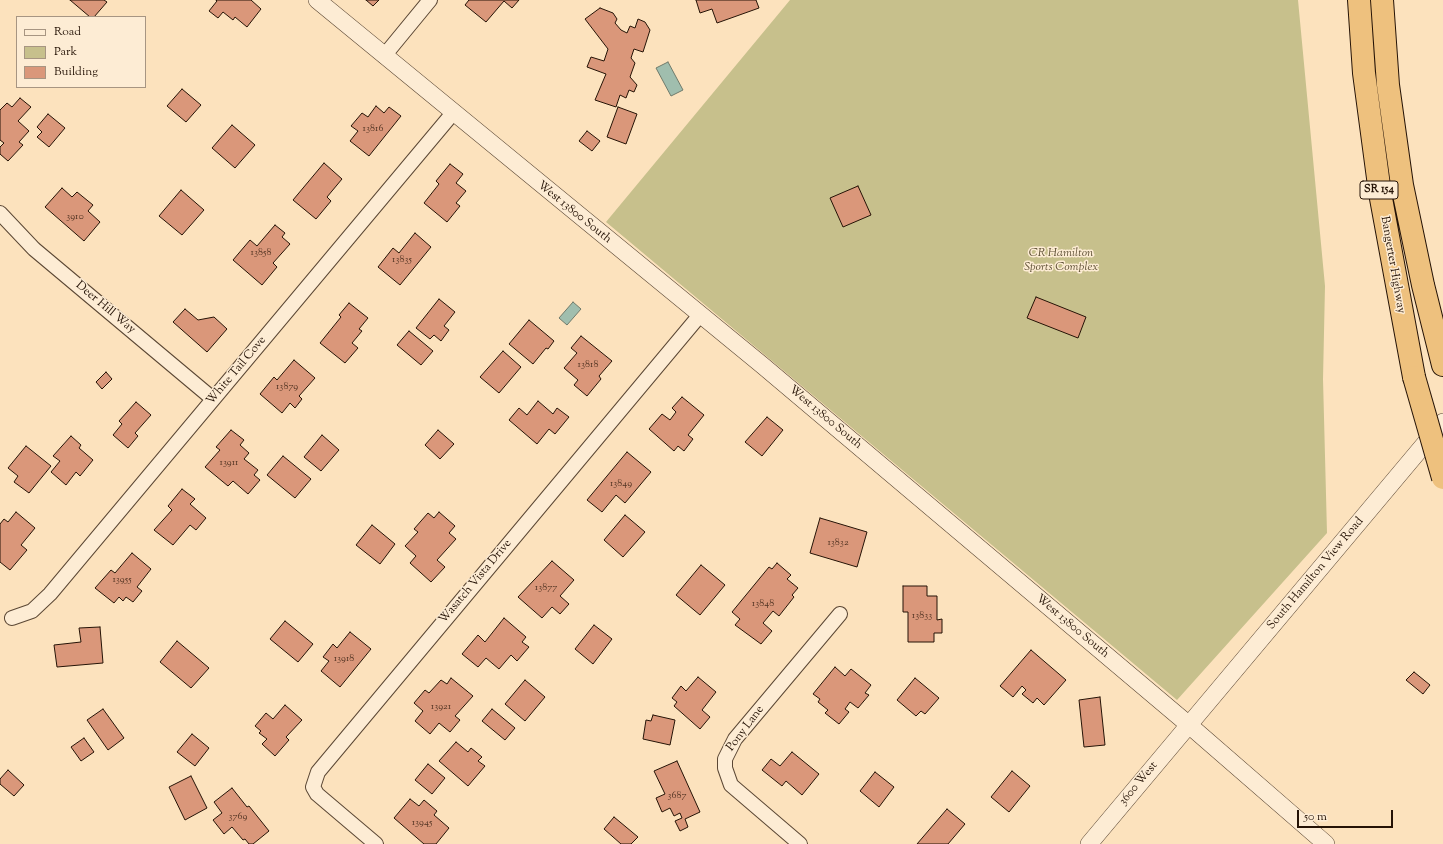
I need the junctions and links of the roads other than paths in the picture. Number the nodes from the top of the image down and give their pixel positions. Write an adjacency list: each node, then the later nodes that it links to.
1 (317, 0): 5 (street, West 13800 South)
2 (430, 0): 5 (street)
3 (1359, 0): 12 (highway, Bangerter Highway / SR 154, bridge)
4 (1382, 0): 9 (highway, Bangerter Highway / SR 154)
5 (384, 56): 6 (street, West 13800 South)
6 (453, 113): 8 (street, West 13800 South); 10 (street, White Tail Cove)
7 (0, 214): 10 (street, Deer Hill Way)
8 (700, 315): 15 (street, West 13800 South); 16 (street, Wasatch Vista Drive)
9 (1441, 357)
10 (213, 399): 14 (street, White Tail Cove)
11 (1443, 422): 15 (street, South Hamilton View Road)
12 (1443, 478)
13 (840, 614): 17 (street, Pony Lane)
14 (12, 618)
15 (1189, 725): 18 (street, 3600 West); 19 (street, West 13800 South)
16 (376, 844)
17 (800, 844)
18 (1088, 844)
19 (1326, 844)

